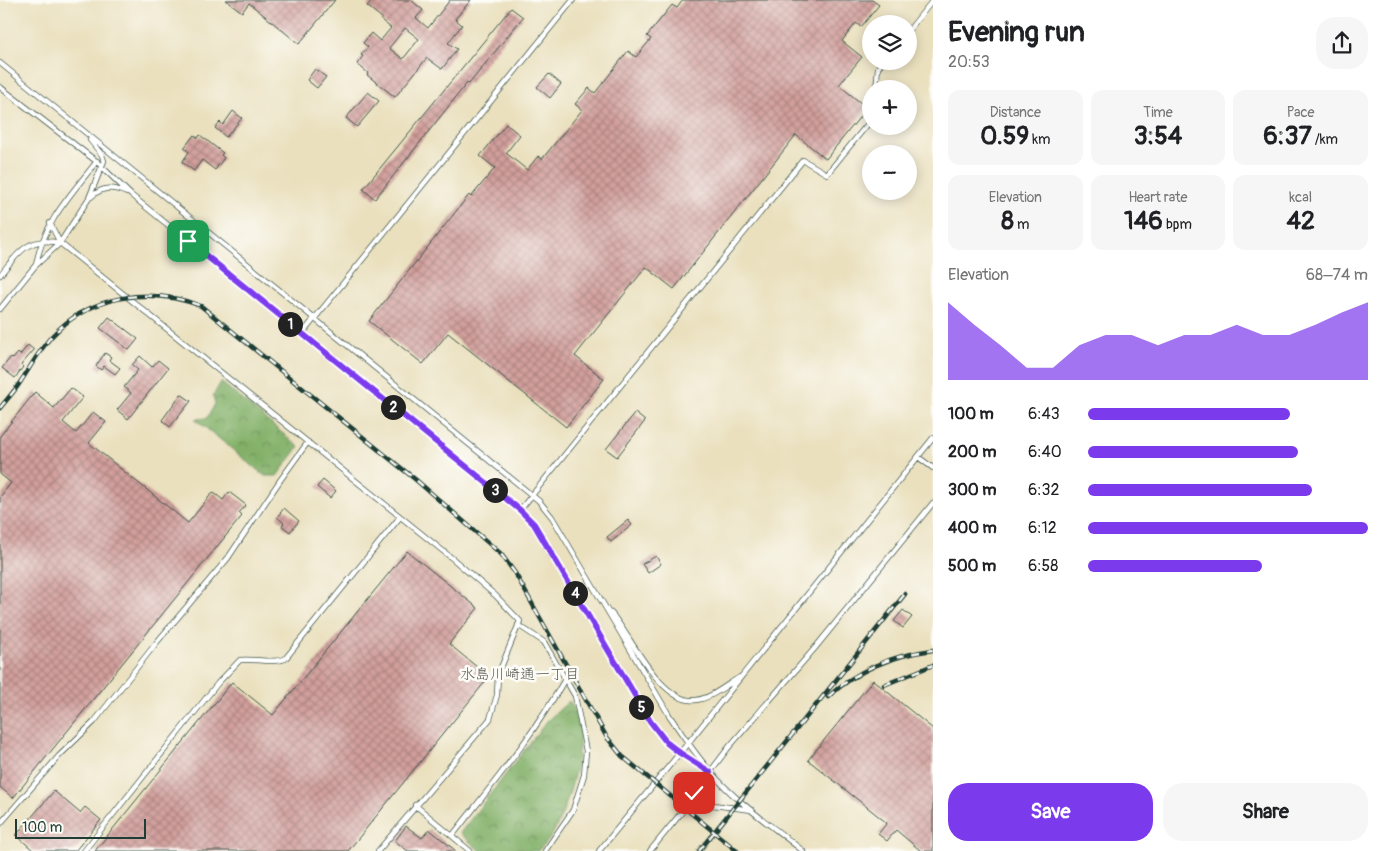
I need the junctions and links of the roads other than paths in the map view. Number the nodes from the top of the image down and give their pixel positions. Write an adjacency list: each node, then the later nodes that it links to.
1 (573, 0): 20 (lane)
2 (933, 0): 3 (lane)
3 (917, 20)
4 (0, 64): 6 (lane)
5 (0, 86): 10 (lane)
6 (81, 130): 8 (lane); 9 (lane)
7 (862, 131): 26 (lane)
8 (106, 150): 9 (lane); 20 (lane)
9 (102, 155): 10 (lane); 11 (lane)
10 (96, 161): 11 (lane); 14 (lane)
11 (102, 167): 12 (lane); 13 (lane)
12 (131, 195): 13 (lane); 21 (lane)
13 (89, 198): 16 (lane)
14 (50, 223): 15 (lane); 16 (lane)
15 (42, 241): 16 (lane); 17 (lane); 18 (lane)
16 (60, 243): 17 (lane); 23 (lane)
17 (35, 266): 19 (lane)
18 (0, 275)
19 (0, 309)
20 (314, 319): 21 (lane); 26 (lane)
21 (302, 334): 28 (lane)
22 (933, 438): 24 (lane)
23 (308, 442): 29 (lane); 40 (lane)
24 (918, 457): 25 (lane); 32 (lane)
25 (933, 468)
26 (532, 495): 28 (lane); 30 (lane)
27 (933, 503): 36 (lane)
28 (520, 510): 35 (lane)
29 (400, 516): 31 (lane); 42 (lane)
30 (602, 602): 32 (lane); 34 (lane)
31 (518, 625): 33 (lane); 37 (lane)
32 (742, 676): 34 (lane)
33 (565, 680): 41 (lane); 45 (lane)
34 (688, 744): 35 (lane); 36 (lane)
35 (680, 753): 36 (lane); 46 (lane)
36 (710, 772): 38 (lane); 39 (lane)
37 (416, 806): 41 (lane); 43 (lane)
38 (684, 808): 39 (lane); 47 (lane)
39 (754, 810): 48 (lane)
40 (0, 824)
41 (452, 836): 44 (lane)
42 (84, 851)
43 (378, 851)
44 (470, 851)
45 (545, 851)
46 (599, 851)
47 (650, 851)
48 (803, 851)

